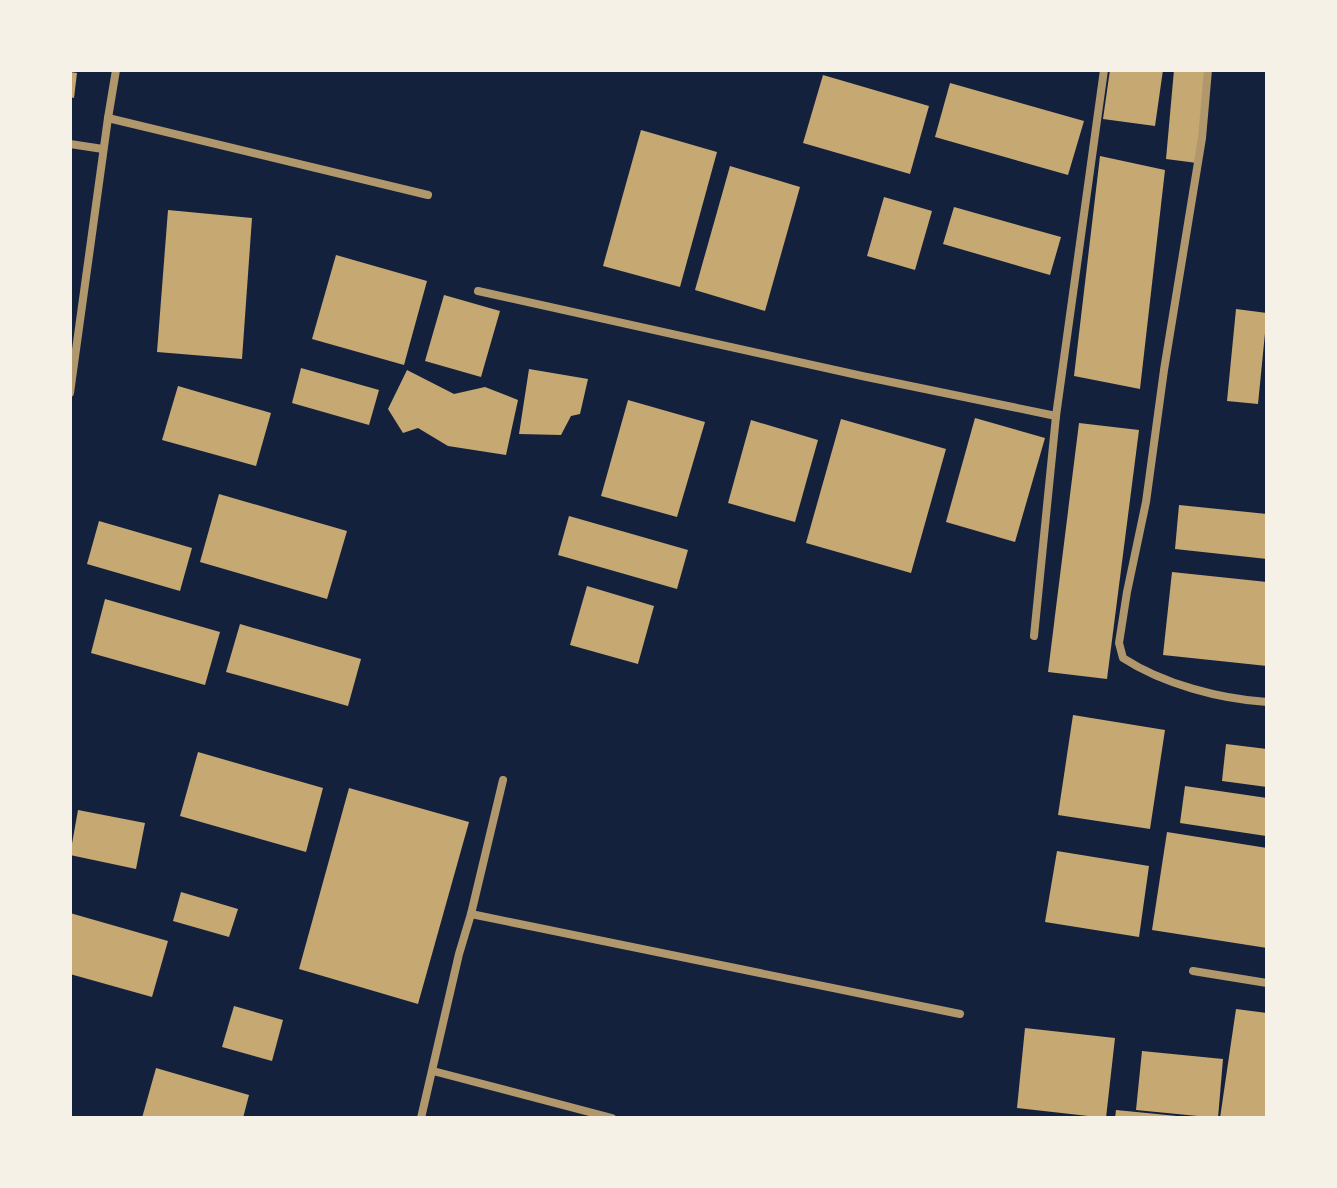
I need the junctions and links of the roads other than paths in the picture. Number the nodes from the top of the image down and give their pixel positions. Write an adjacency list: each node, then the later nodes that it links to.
1 (116, 70): 4 (street)
2 (1104, 70): 10 (street)
3 (1208, 70): 12 (street)
4 (108, 118): 6 (street); 7 (street)
5 (70, 144): 6 (street)
6 (103, 149): 9 (street)
7 (428, 195)
8 (478, 291): 10 (street)
9 (70, 393)
10 (1056, 416): 11 (street)
11 (1034, 636)
12 (1267, 702)
13 (503, 780): 14 (street)
14 (471, 914): 17 (street); 18 (street)
15 (1193, 971): 16 (street)
16 (1267, 983)
17 (960, 1014)
18 (433, 1071): 19 (street); 20 (street)
19 (421, 1118)
20 (612, 1118)

